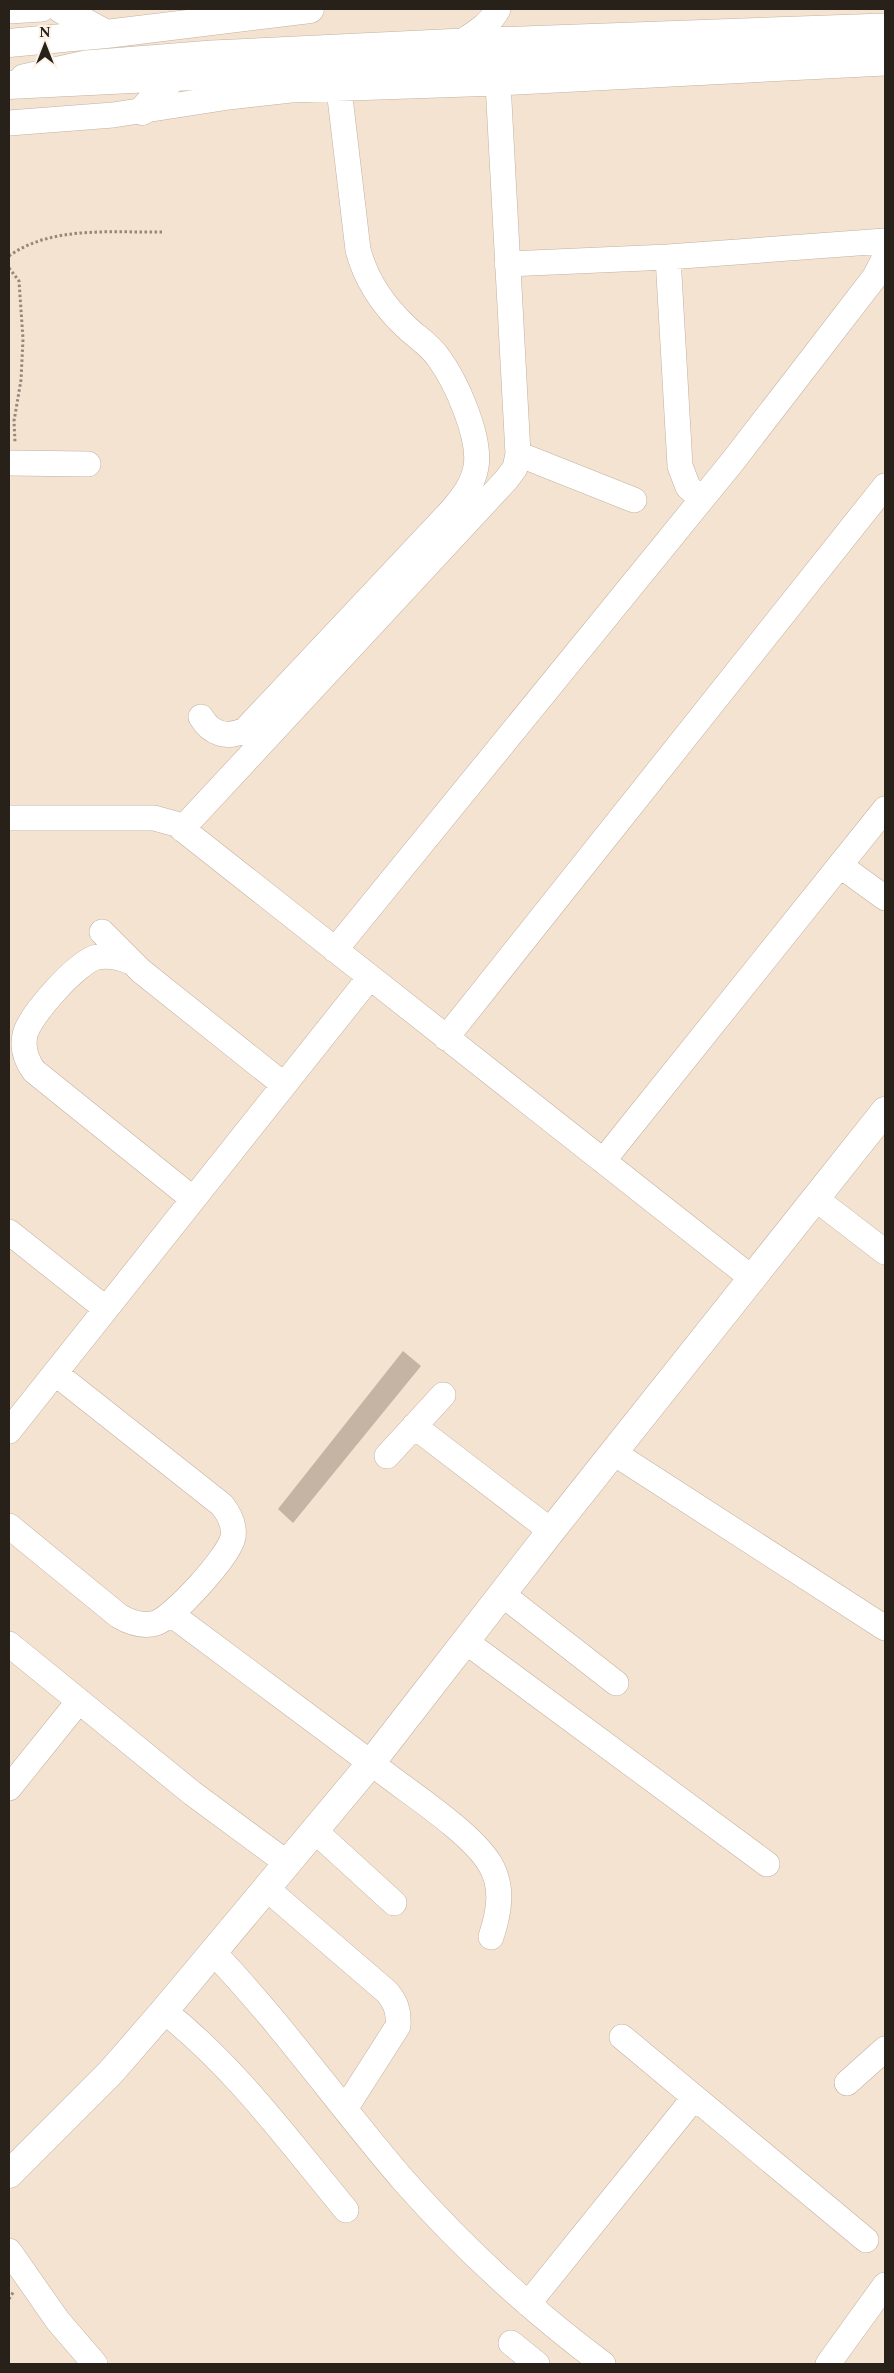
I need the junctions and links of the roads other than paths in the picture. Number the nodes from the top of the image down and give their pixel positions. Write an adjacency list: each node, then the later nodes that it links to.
1 (42, 9): 5 (street)
2 (61, 9): 7 (main road)
3 (310, 9): 7 (main road)
4 (498, 9): 8 (street)
5 (9, 11)
6 (885, 26): 8 (street)
7 (106, 34): 10 (main road)
8 (463, 40): 14 (street)
9 (885, 42): 11 (main road)
10 (9, 43)
11 (830, 55): 12 (street); 13 (main road); 15 (street)
12 (885, 64)
13 (173, 78): 14 (main road); 17 (main road)
14 (9, 83)
15 (498, 83): 16 (street); 22 (street)
16 (339, 89): 17 (street); 29 (street)
17 (142, 111): 18 (street)
18 (9, 123)
19 (885, 241): 21 (street)
20 (885, 251): 27 (street)
21 (668, 257): 22 (street); 27 (street)
22 (507, 264): 23 (street)
23 (518, 454): 28 (street); 32 (street)
24 (16, 464): 25 (street)
25 (88, 464)
26 (885, 486): 39 (street)
27 (702, 499): 36 (street)
28 (634, 500)
29 (201, 717)
30 (885, 809): 33 (street)
31 (9, 818): 32 (street)
32 (182, 829): 36 (street)
33 (841, 866): 34 (street); 42 (street)
34 (885, 898)
35 (102, 932): 37 (street)
36 (335, 950): 38 (street)
37 (131, 962): 40 (street); 43 (street)
38 (370, 977): 39 (street); 40 (street)
39 (446, 1038): 42 (street)
40 (284, 1085): 43 (street)
41 (885, 1111): 44 (main road)
42 (602, 1161): 47 (street)
43 (194, 1199): 48 (street)
44 (816, 1199): 46 (street); 47 (main road)
45 (9, 1232): 48 (street)
46 (885, 1252)
47 (752, 1279): 53 (main road)
48 (106, 1309): 49 (street)
49 (55, 1372): 52 (street); 58 (street)
50 (443, 1394): 51 (street)
51 (414, 1426): 54 (street); 56 (street)
52 (9, 1431)
53 (614, 1453): 56 (main road); 59 (street)
54 (388, 1456)
55 (9, 1526): 58 (street)
56 (551, 1531): 57 (main road)
57 (502, 1594): 60 (main road); 62 (street)
58 (171, 1614): 64 (street)
59 (885, 1628)
60 (465, 1642): 64 (main road); 68 (street)
61 (9, 1644): 63 (street)
62 (616, 1684)
63 (79, 1701): 65 (street); 67 (street)
64 (371, 1763): 66 (main road); 71 (street)
65 (9, 1788)
66 (314, 1830): 67 (main road); 70 (street)
67 (287, 1863): 69 (main road)
68 (767, 1864)
69 (266, 1888): 72 (main road); 78 (street)
70 (394, 1903)
71 (491, 1937)
72 (213, 1952): 73 (main road); 78 (street)
73 (164, 2011): 79 (main road); 80 (street)
74 (622, 2037): 77 (street)
75 (885, 2049): 76 (street)
76 (847, 2083)
77 (694, 2098): 81 (street); 84 (street)
78 (345, 2109): 84 (street)
79 (9, 2174)
80 (346, 2210)
81 (866, 2240)
82 (9, 2251): 86 (street)
83 (885, 2285): 89 (street)
84 (528, 2304): 88 (street)
85 (511, 2343): 87 (street)
86 (95, 2364)
87 (538, 2364)
88 (603, 2364)
89 (828, 2364)

